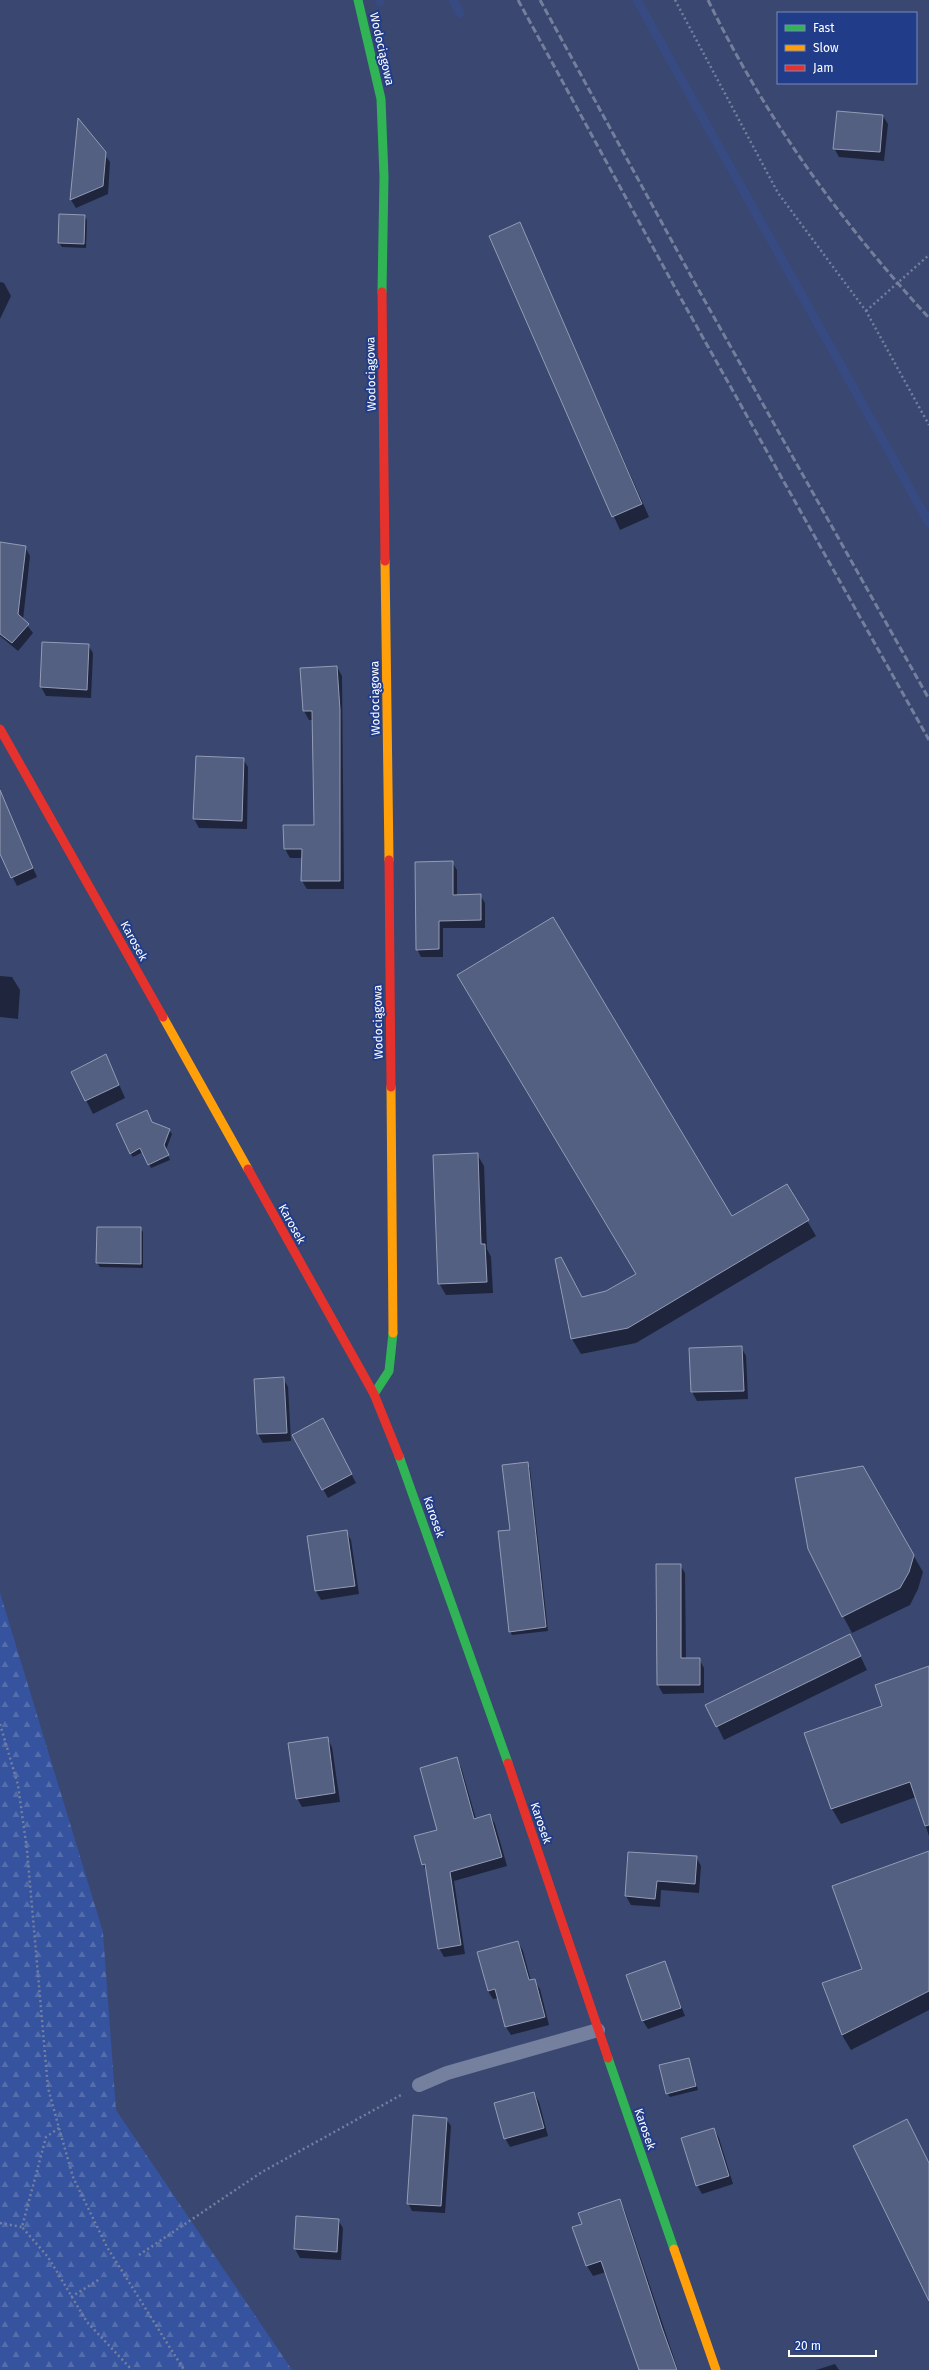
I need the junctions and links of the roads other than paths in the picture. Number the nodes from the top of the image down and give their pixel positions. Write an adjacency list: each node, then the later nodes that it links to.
1 (358, 0): 3 (street, Wodociągowa)
2 (0, 729): 3 (street, Karosek)
3 (374, 1394): 4 (street, Karosek)
4 (598, 2030): 5 (lane); 6 (street, Karosek)
5 (419, 2085)
6 (716, 2370)

